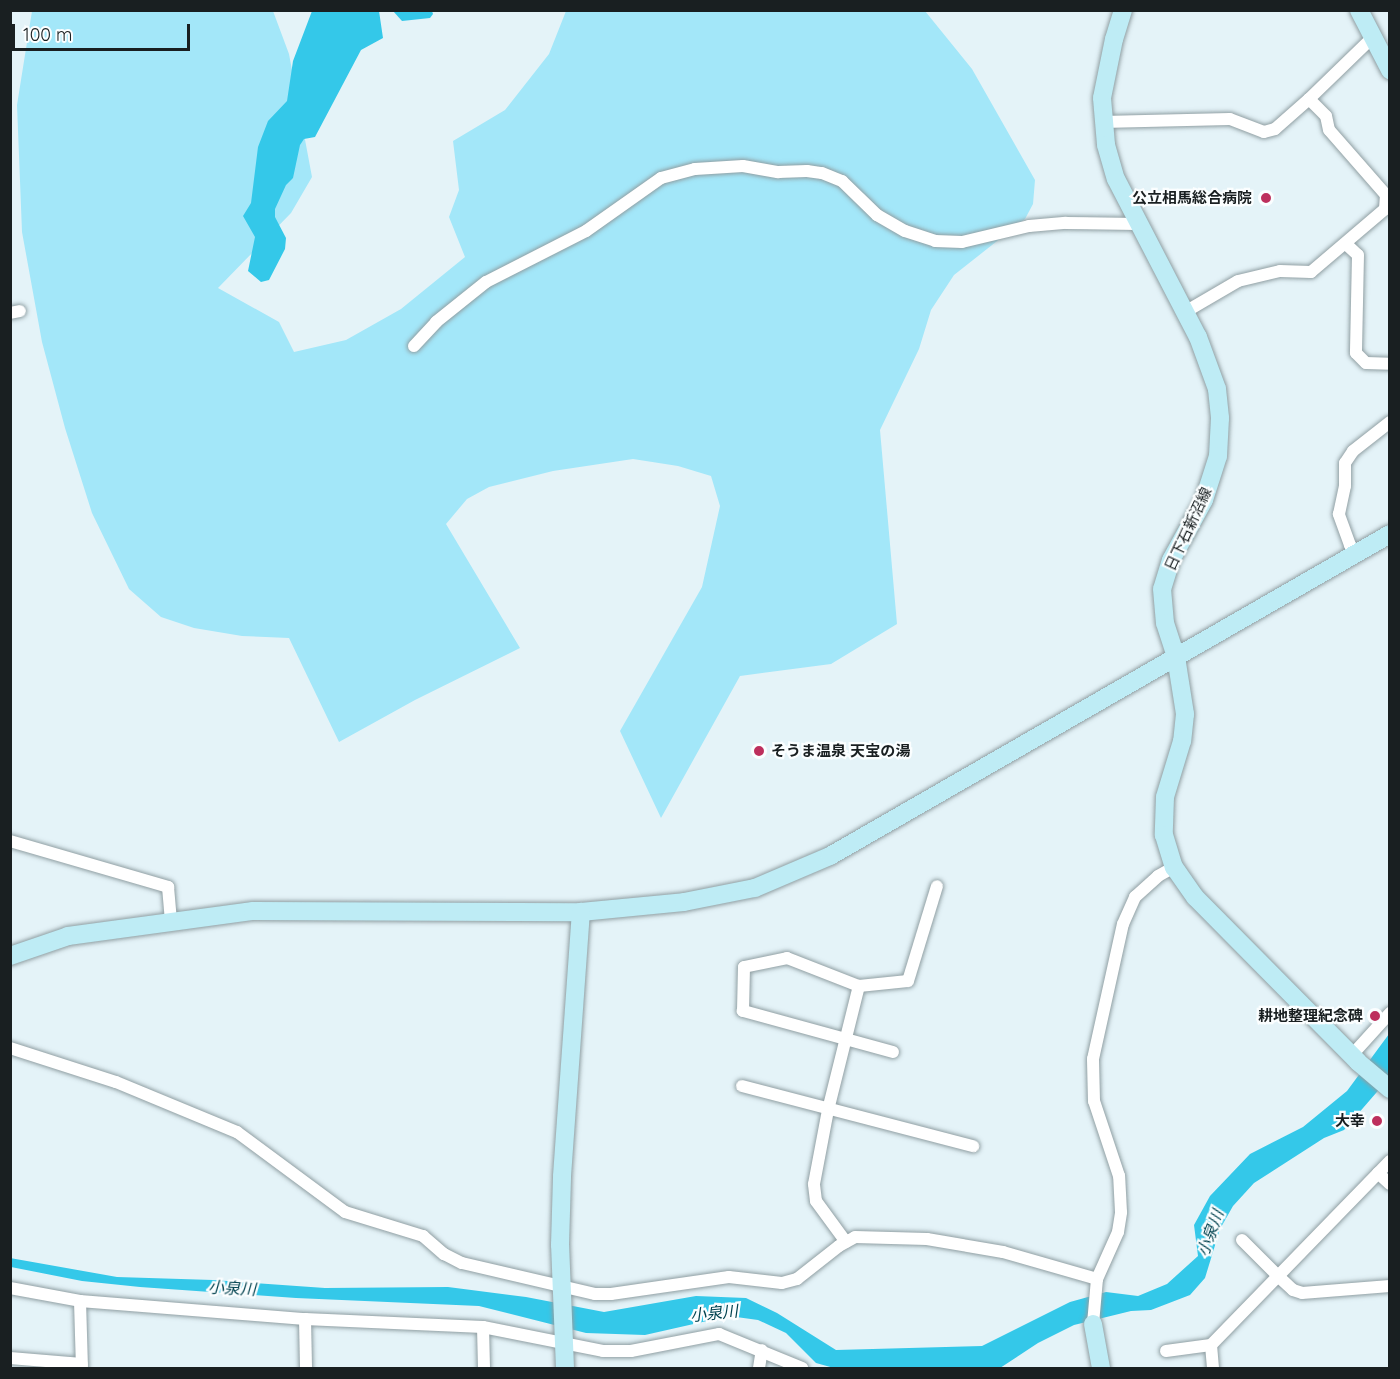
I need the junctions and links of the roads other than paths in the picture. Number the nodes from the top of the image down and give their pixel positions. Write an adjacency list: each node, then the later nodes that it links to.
1 (1124, 10): 6 (street, 日下石新沼線)
2 (1359, 10): 3 (street)
3 (1372, 38): 4 (street); 5 (street)
4 (1389, 70)
5 (1309, 99): 6 (street); 8 (street)
6 (1102, 122): 7 (street, 日下石新沼線)
7 (1137, 224): 9 (street, 日下石新沼線); 10 (street)
8 (1346, 244): 9 (street); 11 (street)
9 (1185, 312): 15 (street, 日下石新沼線)
10 (414, 346)
11 (1389, 364)
12 (1389, 423): 14 (street)
13 (1389, 534): 14 (street)
14 (1356, 554): 15 (street)
15 (1176, 657): 17 (street, 日下石新沼線); 19 (street)
16 (10, 841): 20 (street)
17 (1174, 867): 27 (street, 日下石新沼線); 38 (street)
18 (937, 886): 22 (street)
19 (581, 912): 20 (street); 40 (street)
20 (171, 922): 21 (street)
21 (10, 956)
22 (859, 986): 24 (street); 24 (street)
23 (1389, 1013): 27 (street)
24 (846, 1039): 26 (street); 30 (street)
25 (10, 1048): 40 (street)
26 (893, 1052)
27 (1355, 1059): 29 (street, 日下石新沼線)
28 (742, 1086): 30 (street)
29 (1389, 1089)
30 (828, 1110): 31 (street); 36 (street)
31 (973, 1146)
32 (1389, 1161): 33 (street)
33 (1378, 1173): 34 (street); 37 (street)
34 (1389, 1184)
35 (1242, 1240): 37 (street)
36 (846, 1242): 38 (street); 40 (street)
37 (1279, 1277): 39 (street); 47 (street)
38 (1096, 1282): 44 (street)
39 (1389, 1286)
40 (562, 1287): 46 (street)
41 (10, 1288): 42 (street)
42 (80, 1301): 43 (street); 51 (street)
43 (305, 1319): 45 (street); 52 (street)
44 (1093, 1324): 57 (street)
45 (483, 1327): 46 (street); 53 (street)
46 (564, 1344): 48 (street); 54 (street)
47 (1210, 1345): 49 (street); 58 (street)
48 (762, 1350): 55 (street); 56 (street)
49 (1166, 1351)
50 (10, 1358): 51 (street)
51 (82, 1366)
52 (306, 1368)
53 (484, 1368)
54 (565, 1368)
55 (759, 1368)
56 (802, 1368)
57 (1101, 1368)
58 (1213, 1368)

